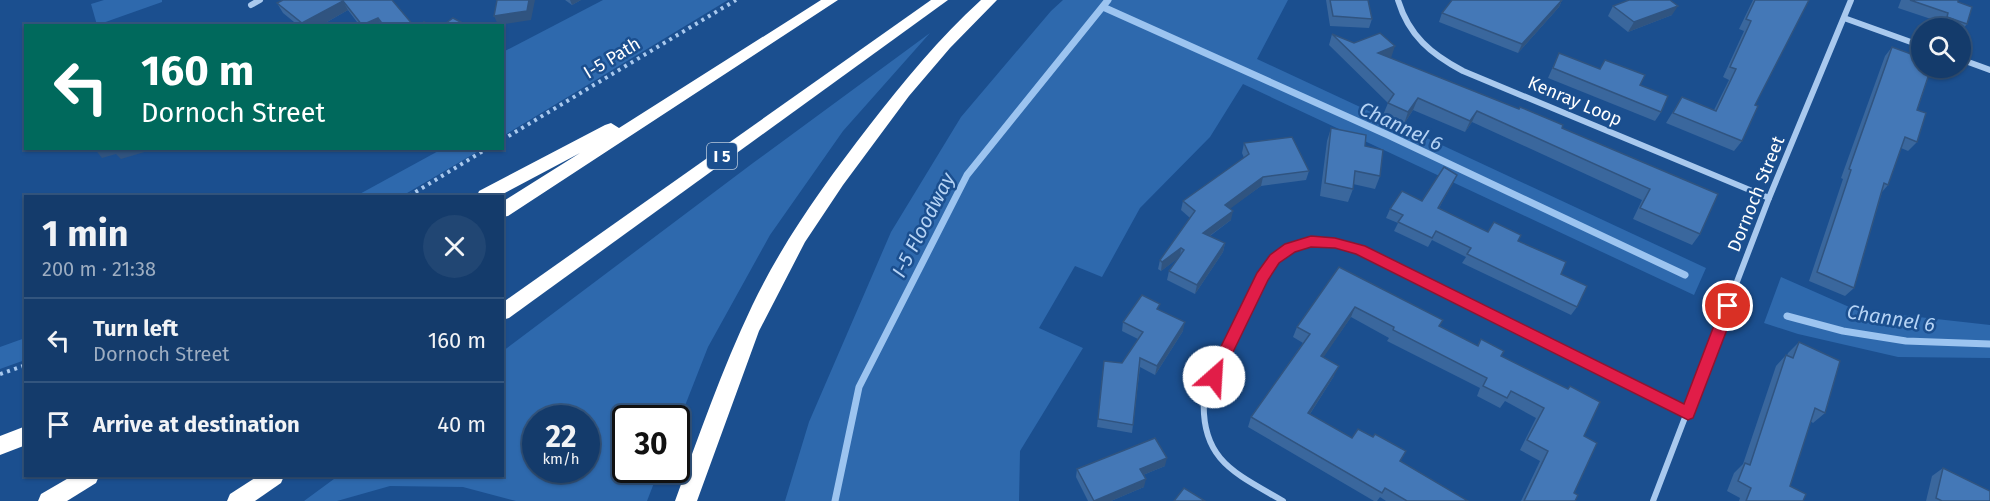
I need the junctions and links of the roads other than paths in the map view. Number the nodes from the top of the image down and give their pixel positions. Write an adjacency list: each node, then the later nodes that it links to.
1 (260, 0): 7 (street)
2 (831, 0): 11 (highway)
3 (940, 0): 16 (highway, I 5)
4 (990, 0): 24 (highway)
5 (1398, 0): 14 (street, Kenray Loop)
6 (1851, 0): 8 (street, Dornoch Street)
7 (251, 5)
8 (1844, 18): 9 (street); 14 (street, Dornoch Street)
9 (1911, 42)
10 (1971, 63): 12 (street)
11 (732, 65): 13 (highway); 15 (highway)
12 (1990, 70)
13 (486, 195)
14 (1769, 198): 17 (street, Dornoch Street)
15 (504, 210)
16 (504, 312)
17 (1688, 413): 25 (street); 26 (street, Dornoch Street)
18 (24, 436): 19 (highway)
19 (0, 446)
20 (87, 477): 22 (highway)
21 (273, 477): 23 (highway)
22 (49, 501)
23 (238, 501)
24 (686, 501)
25 (1283, 501)
26 (1653, 501)

